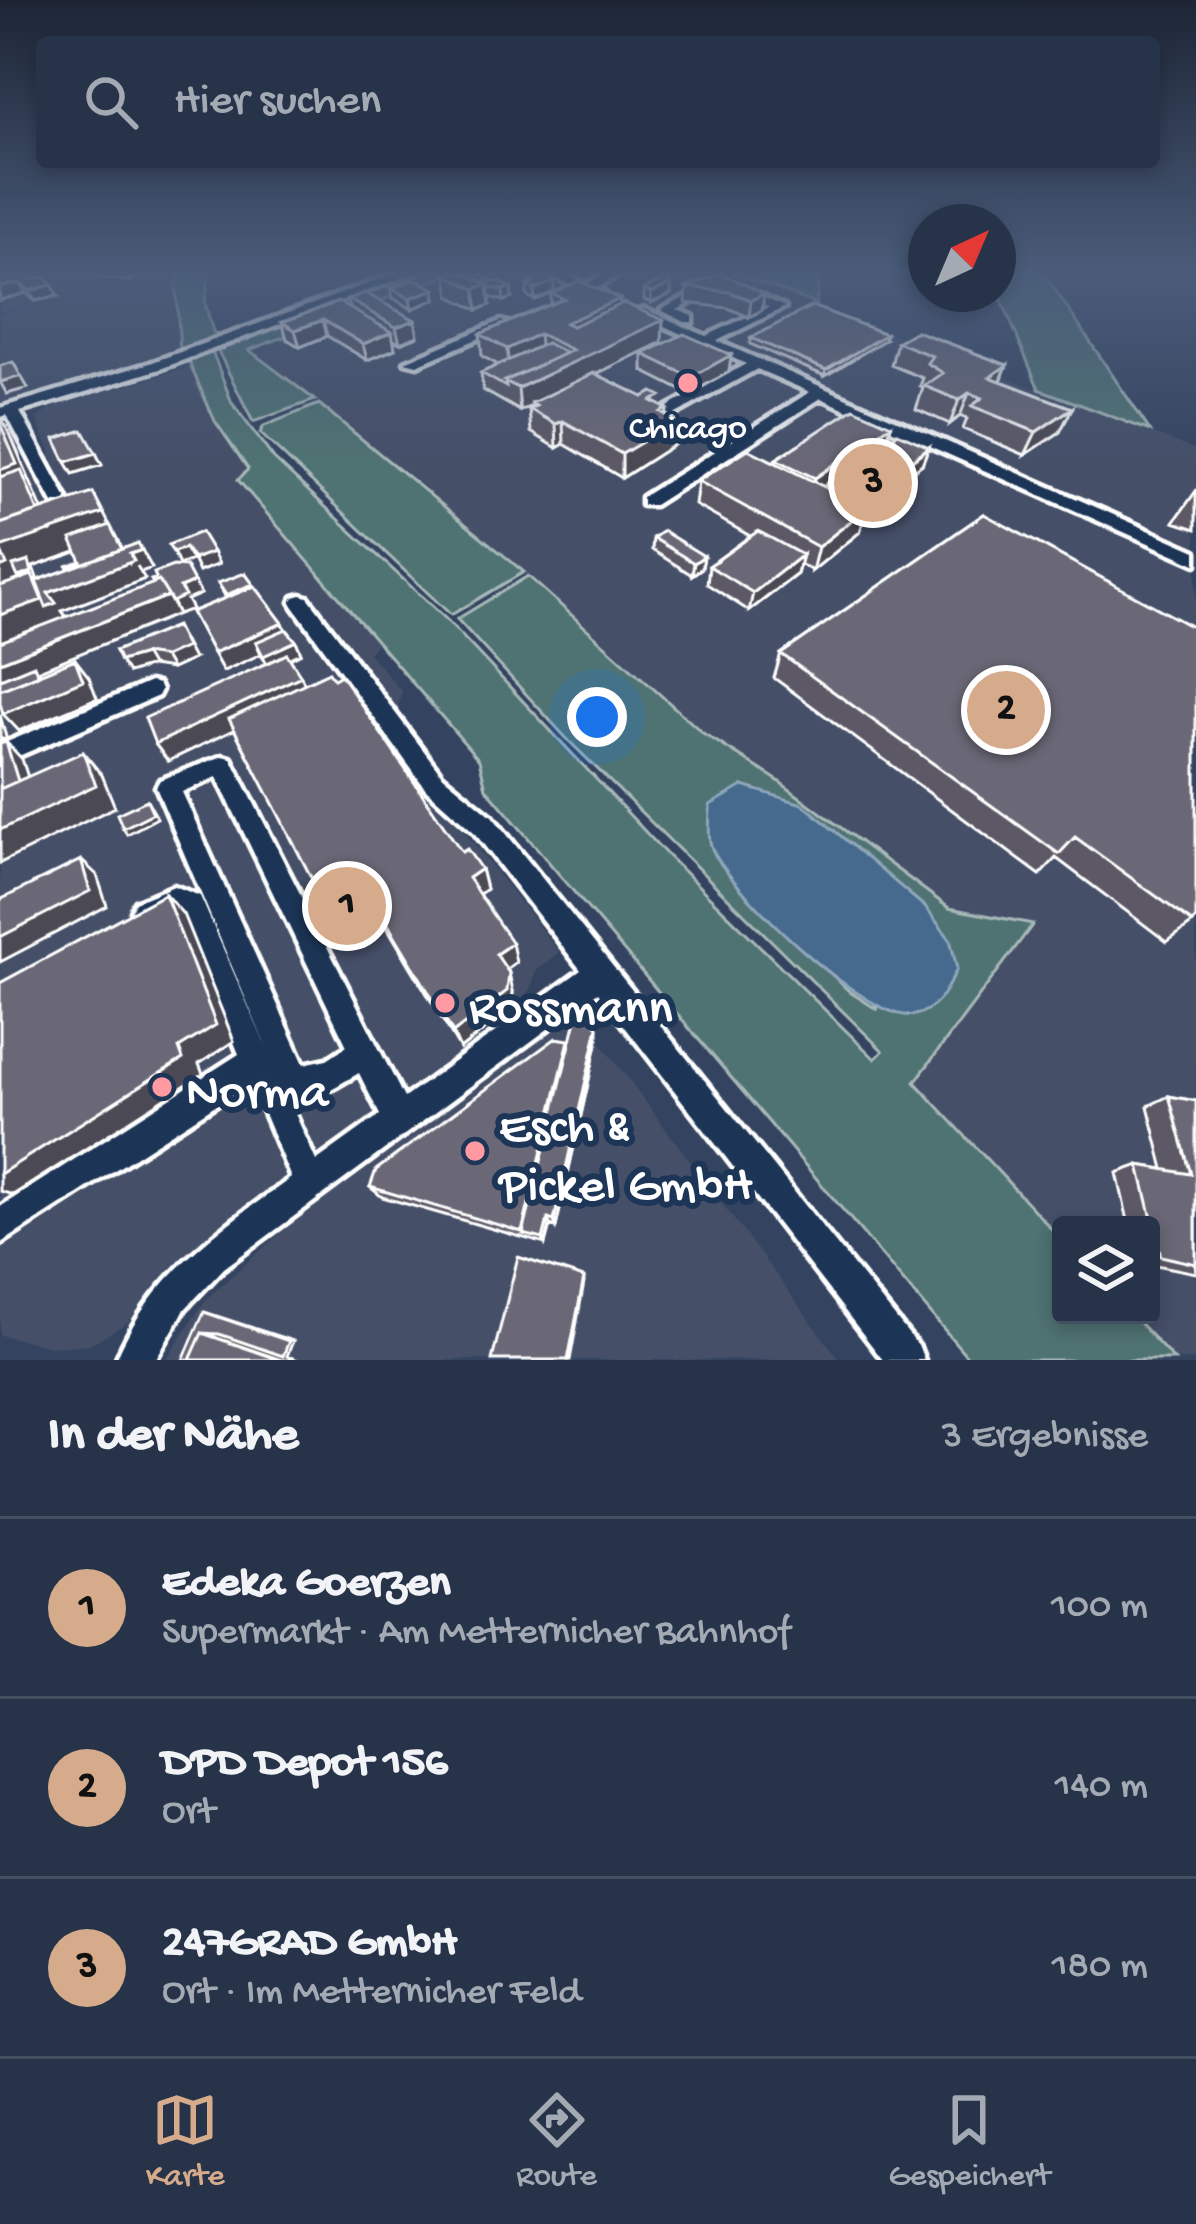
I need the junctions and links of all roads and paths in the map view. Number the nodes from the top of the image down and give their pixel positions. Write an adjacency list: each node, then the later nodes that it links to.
1 (238, 335): 10 (street)
2 (478, 335): 7 (street)
3 (709, 335): 6 (street)
4 (711, 335): 6 (street)
5 (720, 335): 6 (street)
6 (715, 338): 8 (street)
7 (412, 362)
8 (757, 363): 9 (street); 11 (street)
9 (820, 392): 13 (street); 14 (street)
10 (6, 412): 12 (street)
11 (660, 417)
12 (59, 499)
13 (649, 501)
14 (1196, 558)
15 (302, 602): 19 (street)
16 (150, 690): 17 (street)
17 (0, 754)
18 (122, 923): 21 (street)
19 (602, 972): 23 (street); 27 (street)
20 (364, 1052): 22 (street); 22 (street); 23 (street)
21 (256, 1060): 22 (street); 25 (street)
22 (283, 1086): 24 (street)
23 (399, 1121): 24 (street)
24 (310, 1185): 26 (street)
25 (0, 1227)
26 (134, 1360)
27 (906, 1360)

